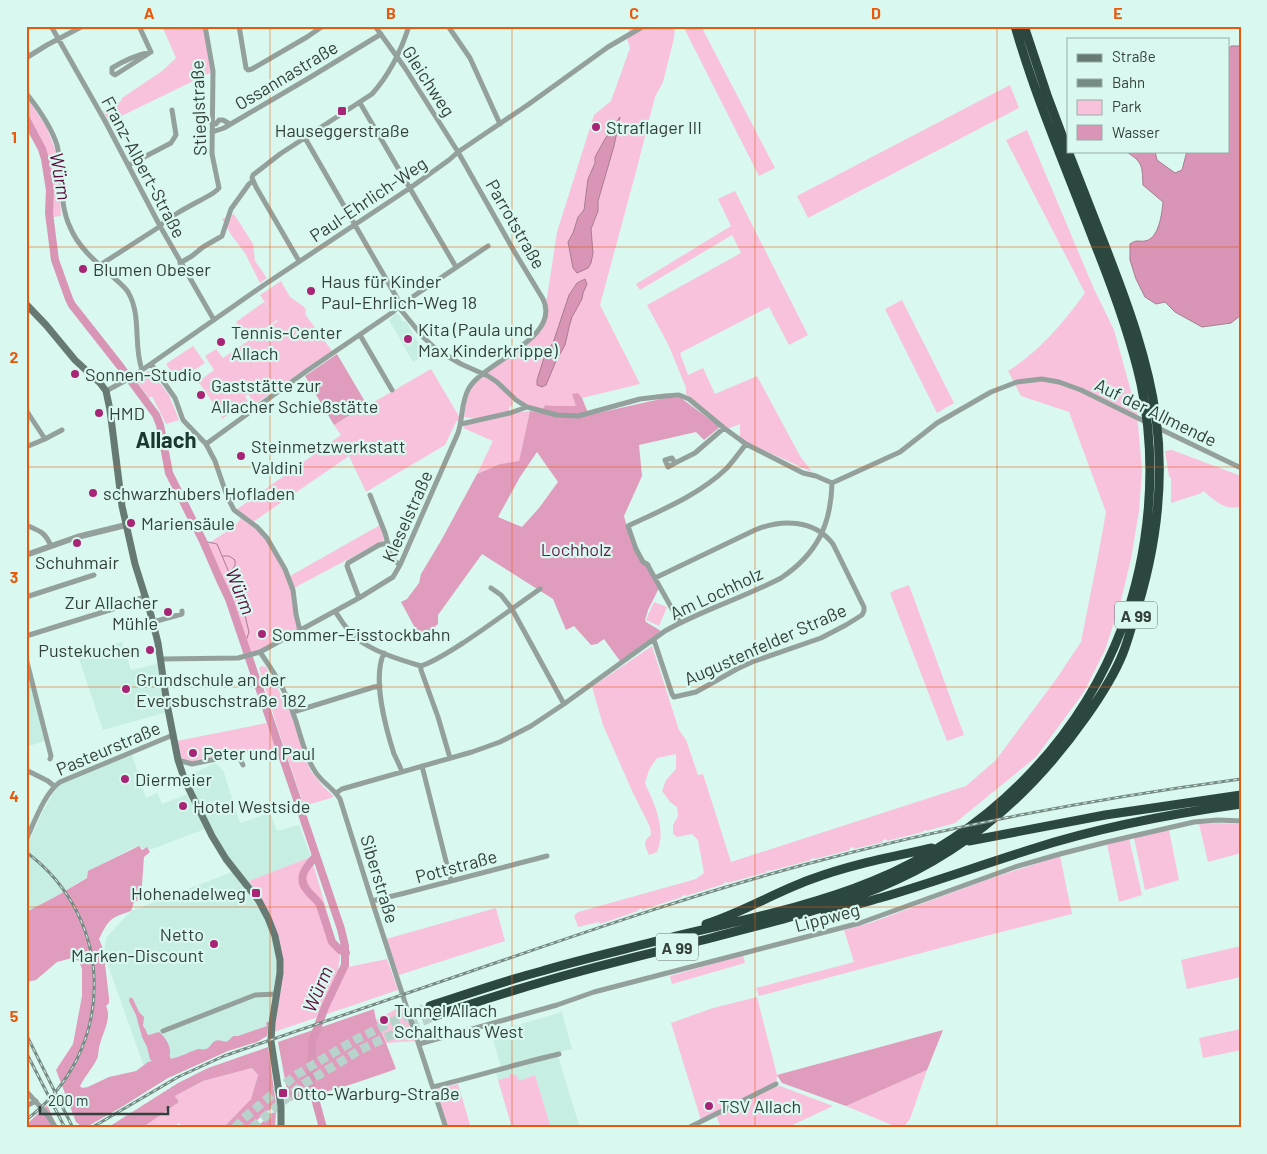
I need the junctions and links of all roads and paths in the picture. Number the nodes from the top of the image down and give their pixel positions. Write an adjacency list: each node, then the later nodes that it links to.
1 (51, 26): 14 (street, Franz-Albert-Straße)
2 (83, 26): 14 (street)
3 (139, 26): 15 (street)
4 (205, 26): 21 (street, Stieglstraße)
5 (239, 26): 6 (street)
6 (323, 26)
7 (375, 26): 13 (street, Gleichweg)
8 (409, 26): 16 (street)
9 (448, 26): 23 (street)
10 (644, 26): 23 (street, Paul-Ehrlich-Weg)
11 (1015, 26): 110 (highway, A 99)
12 (1024, 26): 26 (highway, A 99)
13 (381, 34): 16 (street, Gleichweg); 22 (street, Ossannastraße)
14 (58, 38): 17 (street); 29 (street, Franz-Albert-Straße)
15 (151, 52): 15 (street)
16 (397, 57): 19 (street); 27 (street, Gleichweg)
17 (26, 58)
18 (26, 93): 37 (street)
19 (360, 103): 25 (street); 31 (street)
20 (172, 110): 29 (street)
21 (212, 124): 22 (street, Ossannastraße); 24 (street, Stieglstraße)
22 (230, 124): 24 (street, Ossannastraße)
23 (500, 124): 27 (street, Paul-Ehrlich-Weg)
24 (212, 132): 33 (street, Stieglstraße)
25 (305, 138): 30 (street); 32 (street)
26 (1067, 148)
27 (458, 152): 31 (street, Paul-Ehrlich-Weg); 41 (street, Parrotstraße)
28 (1068, 152): 109 (highway, A 99)
29 (129, 165): 33 (street, Franz-Albert-Straße)
30 (253, 180): 35 (street); 36 (street)
31 (410, 188): 32 (street, Paul-Ehrlich-Weg); 38 (street)
32 (355, 224): 35 (street, Paul-Ehrlich-Weg); 40 (street)
33 (160, 226): 36 (street, Franz-Albert-Straße); 37 (street)
34 (488, 246): 38 (street)
35 (299, 261): 42 (street, Paul-Ehrlich-Weg)
36 (180, 263): 42 (street, Franz-Albert-Straße)
37 (100, 265): 45 (street)
38 (456, 268): 40 (street)
39 (27, 305): 48 (main road)
40 (399, 306): 43 (street); 46 (street)
41 (546, 312): 46 (street, Kleselstraße)
42 (214, 320): 44 (street, Paul-Ehrlich-Weg)
43 (360, 335): 47 (street); 55 (street)
44 (151, 364): 45 (street, Paul-Ehrlich-Weg); 55 (street)
45 (142, 370): 48 (street, Paul-Ehrlich-Weg)
46 (483, 374): 49 (street); 51 (street, Kleselstraße)
47 (392, 390)
48 (106, 391): 63 (main road)
49 (527, 407): 51 (street); 52 (street)
50 (26, 410): 54 (street)
51 (461, 424): 68 (street, Kleselstraße)
52 (724, 428): 56 (street); 58 (street)
53 (62, 430): 54 (street)
54 (45, 439): 57 (street)
55 (206, 444): 81 (street)
56 (746, 444): 60 (street); 70 (street)
57 (26, 447)
58 (675, 464)
59 (1241, 468): 60 (street, Auf der Allmende)
60 (832, 483): 64 (street, Am Lochholz)
61 (370, 496): 65 (street)
62 (26, 524): 66 (street)
63 (126, 525): 66 (street); 73 (main road)
64 (822, 534): 70 (street); 80 (street, Am Lochholz); 83 (street, Augustenfelder Straße)
65 (387, 543): 68 (street); 75 (street)
66 (51, 546): 67 (street)
67 (26, 555)
68 (400, 565): 75 (street, Kleselstraße)
69 (94, 575): 74 (street)
70 (656, 578): 80 (street)
71 (491, 588): 76 (street)
72 (540, 589): 76 (street)
73 (146, 596): 79 (main road); 82 (street)
74 (26, 597)
75 (358, 598): 78 (street, Kleselstraße)
76 (512, 609): 88 (street); 90 (street)
77 (182, 611): 79 (street)
78 (335, 611): 81 (street, Kleselstraße); 85 (street)
79 (154, 622): 87 (main road)
80 (680, 623): 83 (street, Am Lochholz)
81 (300, 631): 84 (street, Kleselstraße)
82 (26, 636)
83 (654, 640): 90 (street, Am Lochholz)
84 (260, 652): 87 (street, Kleselstraße); 91 (street, Siberstraße)
85 (384, 653): 88 (street); 89 (street)
86 (26, 658): 94 (street)
87 (161, 659): 92 (main road)
88 (421, 666): 93 (street)
89 (380, 686): 91 (street); 99 (street)
90 (564, 704): 93 (street, Am Lochholz)
91 (293, 712): 101 (street, Siberstraße)
92 (173, 736): 95 (main road); 100 (street, Pasteurstraße)
93 (450, 758): 97 (street, Am Lochholz)
94 (50, 759)
95 (178, 760): 96 (street); 111 (main road)
96 (243, 765)
97 (422, 766): 99 (street, Am Lochholz); 107 (street)
98 (26, 770): 100 (street)
99 (402, 772): 101 (street, Am Lochholz)
100 (54, 786): 105 (street, Pasteurstraße)
101 (336, 793): 108 (street, Siberstraße)
102 (1241, 795): 110 (highway, A 99)
103 (1241, 804): 109 (highway, A 99)
104 (1241, 821): 115 (street, Lippweg)
105 (26, 840)
106 (547, 856): 107 (street, Pottstraße)
107 (451, 881): 108 (street, Pottstraße)
108 (372, 900): 115 (street, Siberstraße)
109 (790, 917): 113 (highway, A 99)
110 (680, 935): 112 (highway, A 99)
111 (277, 994): 114 (street); 123 (main road)
112 (430, 1006)
113 (435, 1016)
114 (163, 1031)
115 (419, 1044): 118 (street, Siberstraße)
116 (559, 1054): 118 (street)
117 (776, 1084): 125 (street)
118 (432, 1087): 124 (street, Siberstraße)
119 (26, 1091): 120 (street)
120 (36, 1101): 121 (street); 122 (street)
121 (26, 1106)
122 (56, 1128)
123 (281, 1128)
124 (446, 1128)
125 (688, 1128)

